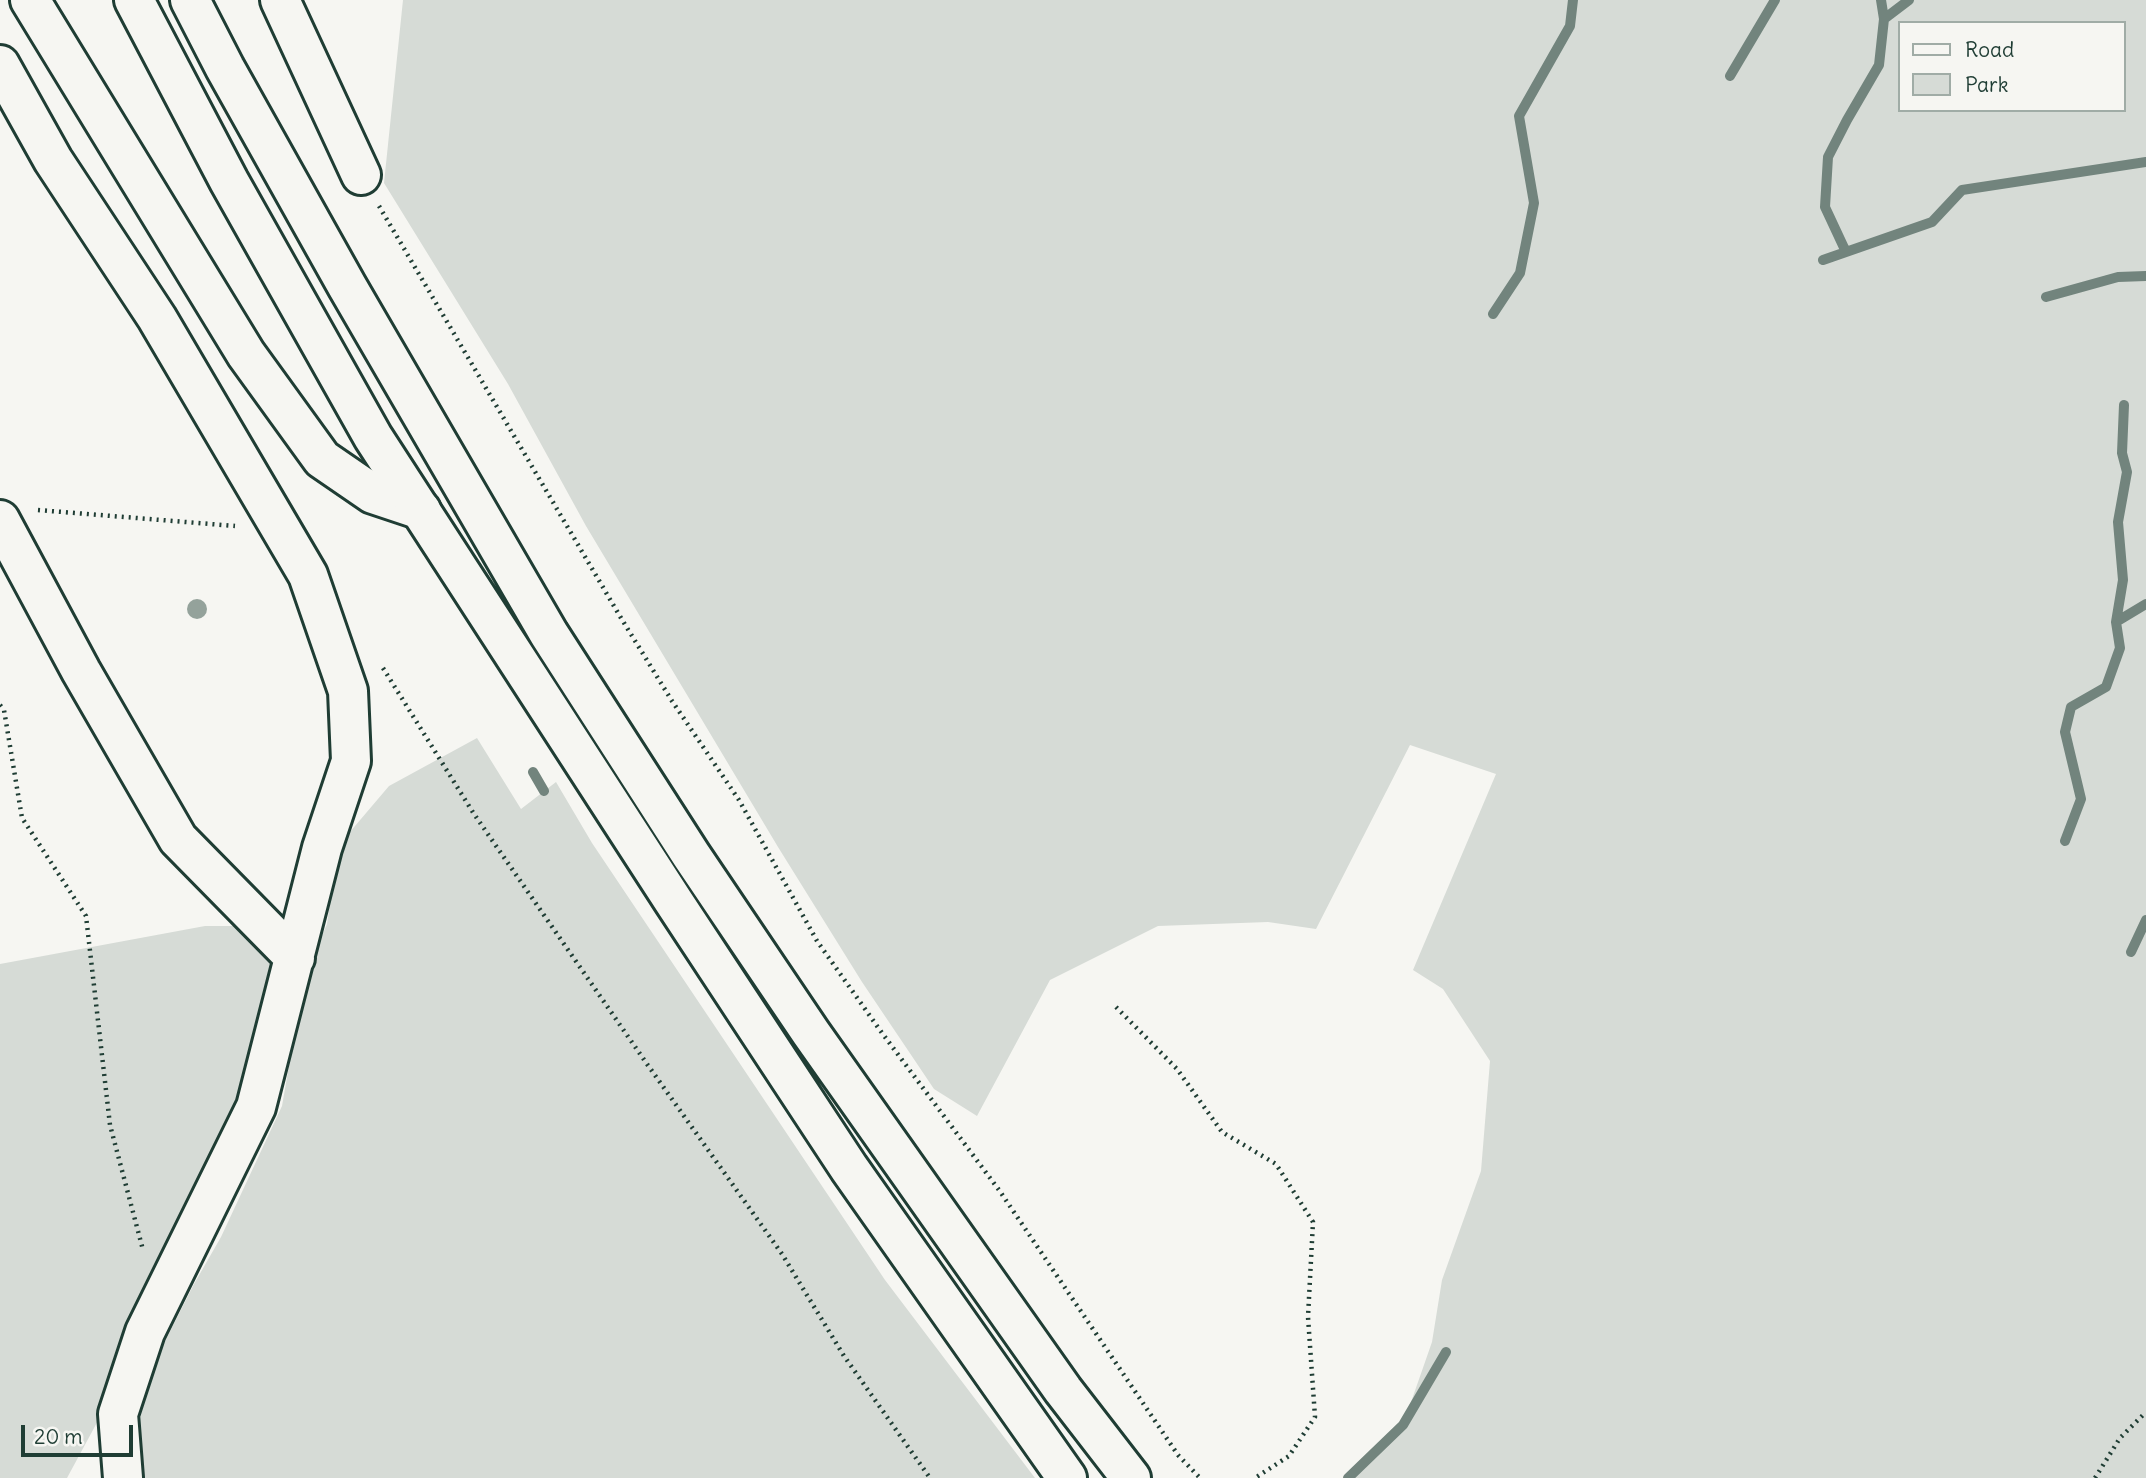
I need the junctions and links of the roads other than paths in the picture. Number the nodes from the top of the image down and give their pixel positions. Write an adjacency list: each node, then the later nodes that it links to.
1 (30, 0): 7 (main road)
2 (134, 0): 7 (main road)
3 (190, 0): 12 (main road)
4 (280, 0): 6 (main road)
5 (0, 65): 9 (main road)
6 (361, 175)
7 (421, 510): 11 (main road)
8 (0, 520): 9 (main road)
9 (295, 958): 10 (main road)
10 (123, 1478)
11 (1067, 1478)
12 (1131, 1478)

